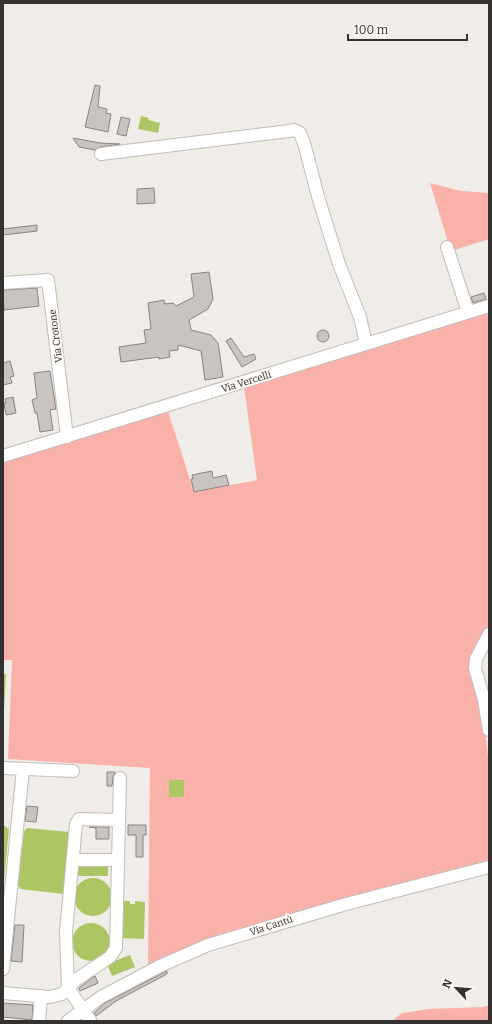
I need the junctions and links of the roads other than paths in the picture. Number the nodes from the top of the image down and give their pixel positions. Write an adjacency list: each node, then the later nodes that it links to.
1 (101, 154): 6 (street)
2 (447, 247): 5 (street)
3 (3, 283): 7 (street, Via Crotone)
4 (489, 306): 5 (street, Via Vercelli)
5 (468, 312): 6 (street, Via Vercelli)
6 (366, 344): 7 (street, Via Vercelli)
7 (67, 437): 8 (street, Via Vercelli)
8 (3, 456)
9 (489, 634): 10 (street)
10 (489, 730)
11 (3, 768): 12 (street)
12 (23, 768): 13 (street); 19 (street)
13 (73, 771)
14 (120, 778): 15 (street)
15 (119, 820): 16 (street); 17 (street)
16 (73, 860): 17 (street); 21 (street)
17 (118, 860): 21 (street)
18 (489, 867): 24 (street, Via Cantù)
19 (7, 896): 20 (street)
20 (3, 969)
21 (68, 988): 23 (street); 24 (street)
22 (3, 993): 23 (street)
23 (41, 996): 26 (street)
24 (83, 1010): 25 (street); 27 (street, Via Cantù)
25 (90, 1020)
26 (39, 1021)
27 (68, 1021)

